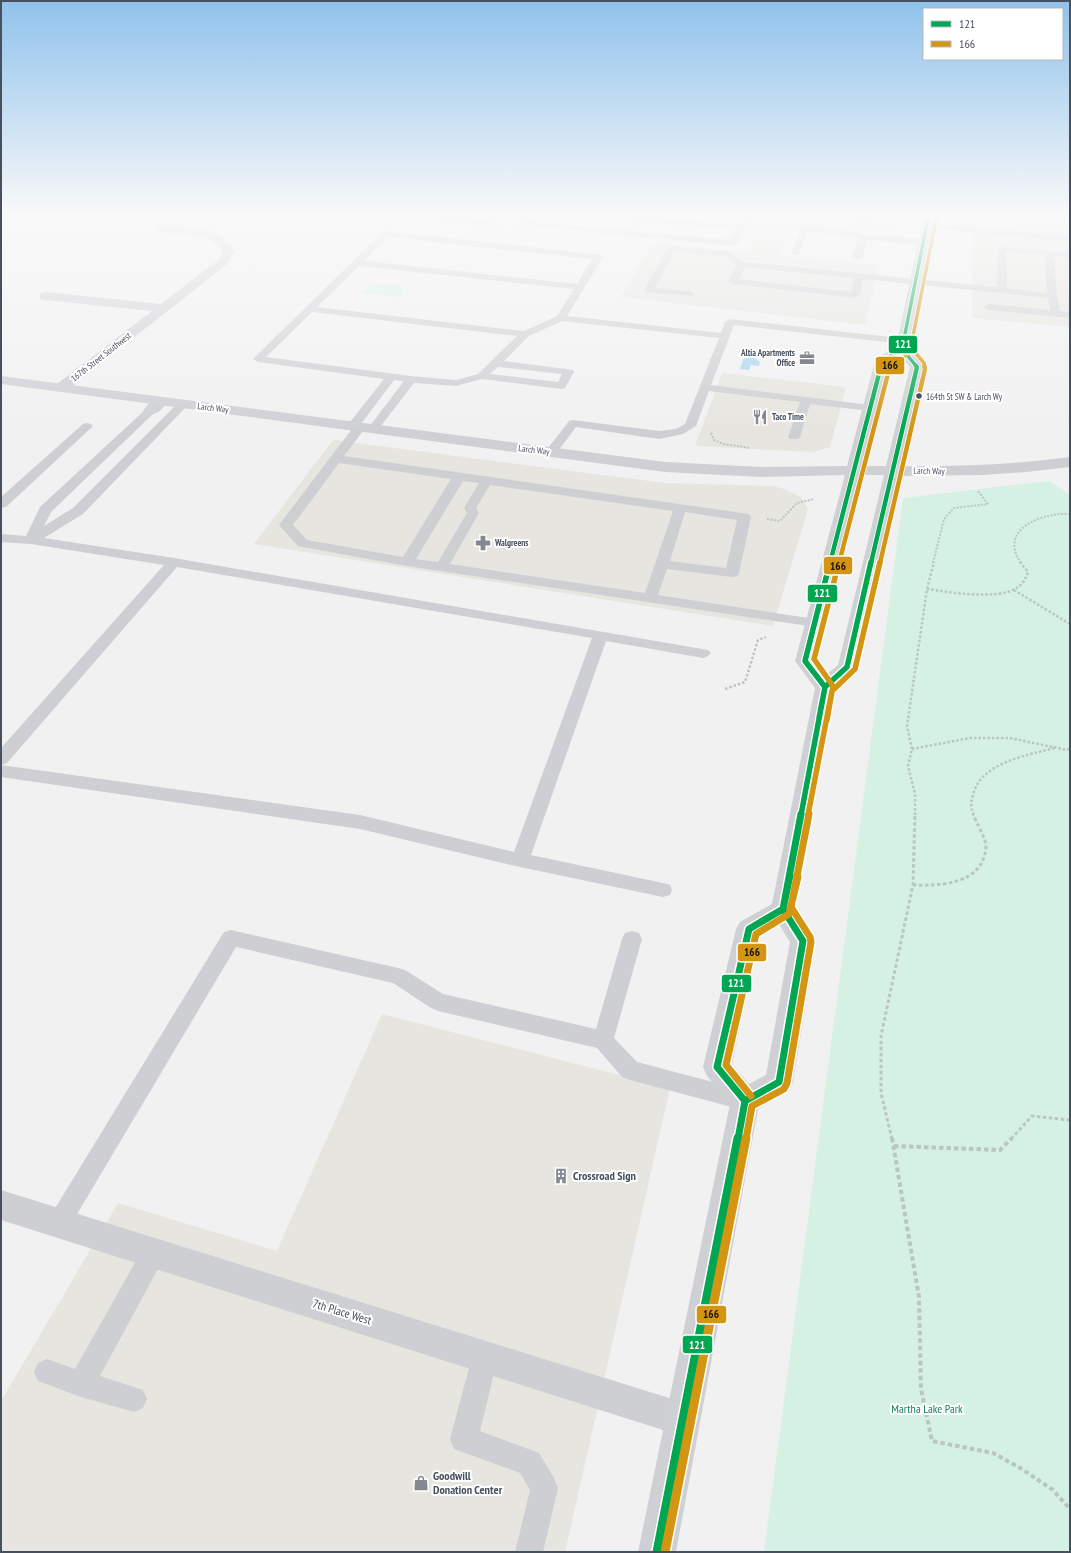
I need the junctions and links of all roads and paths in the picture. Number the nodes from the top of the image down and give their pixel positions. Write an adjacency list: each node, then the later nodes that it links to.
1 (193, 285): 17 (street, 167th Street Southwest)
2 (334, 285): 18 (lane)
3 (566, 285): 11 (lane)
4 (652, 285): 13 (lane)
5 (772, 285): 6 (lane)
6 (857, 285)
7 (915, 285): 24 (main road)
8 (943, 285): 12 (lane)
9 (1002, 285): 12 (lane)
10 (1051, 285): 15 (lane)
11 (580, 287): 21 (lane)
12 (1002, 291): 15 (lane)
13 (688, 294)
14 (45, 296): 17 (street)
15 (1052, 296): 19 (lane)
16 (989, 307): 19 (lane)
17 (163, 308): 31 (street, 167th Street Southwest)
18 (310, 309): 22 (lane); 27 (lane)
19 (1056, 313): 20 (lane)
20 (1070, 315)
21 (561, 318): 22 (lane); 23 (lane)
22 (525, 334): 25 (lane)
23 (724, 336): 24 (lane); 30 (lane)
24 (903, 345): 35 (main road); 46 (main road)
25 (495, 363): 26 (lane); 26 (lane)
26 (482, 376): 28 (lane)
27 (391, 377): 28 (lane); 38 (lane)
28 (411, 379): 38 (lane)
29 (2, 381): 31 (main road, Larch Way)
30 (705, 387): 33 (lane); 42 (lane)
31 (62, 388): 32 (main road, Larch Way)
32 (161, 400): 34 (main road, Larch Way); 36 (street)
33 (806, 400): 35 (lane); 40 (lane)
34 (183, 404): 38 (main road, Larch Way); 50 (lane)
35 (870, 408): 45 (main road)
36 (150, 411): 49 (lane)
37 (87, 426): 53 (lane)
38 (362, 427): 42 (main road, Larch Way); 43 (lane)
39 (711, 429): 41 (path)
40 (794, 437)
41 (757, 449)
42 (551, 452): 45 (main road, Larch Way)
43 (336, 459): 47 (lane); 60 (lane)
44 (1070, 462): 46 (street, Larch Way)
45 (854, 469): 46 (main road, Larch Way); 66 (main road)
46 (892, 470): 71 (main road)
47 (459, 477): 48 (lane); 60 (lane)
48 (486, 481): 54 (lane); 62 (lane)
49 (74, 483): 50 (lane); 58 (lane)
50 (102, 486): 58 (lane)
51 (975, 487): 63 (path)
52 (814, 499): 56 (path)
53 (1, 504)
54 (680, 508): 56 (lane); 61 (lane)
55 (1070, 514): 64 (path)
56 (744, 517): 61 (lane)
57 (1, 538): 58 (lane)
58 (31, 540): 59 (lane)
59 (174, 562): 68 (lane); 76 (lane)
60 (407, 562): 62 (lane)
61 (662, 564): 65 (lane)
62 (442, 567): 65 (lane)
63 (927, 589): 64 (path); 75 (path)
64 (1014, 590): 67 (path)
65 (650, 598): 66 (lane)
66 (815, 623): 71 (main road)
67 (1070, 624)
68 (600, 636): 70 (lane); 78 (lane)
69 (770, 638): 72 (path)
70 (703, 653)
71 (825, 687): 81 (main road)
72 (725, 688)
73 (1054, 748): 74 (path); 75 (path); 79 (path)
74 (1070, 748)
75 (912, 749): 79 (path)
76 (1, 759)
77 (1, 771): 78 (lane)
78 (520, 860): 80 (lane)
79 (913, 885): 86 (path)
80 (663, 890)
81 (783, 909): 84 (main road); 84 (main road)
82 (632, 939): 83 (lane)
83 (603, 1040): 84 (lane); 88 (lane)
84 (745, 1101): 94 (main road)
85 (1070, 1120): 86 (path)
86 (894, 1146): 95 (path)
87 (1, 1205): 88 (street, 7th Place West)
88 (59, 1223): 89 (street, 7th Place West)
89 (154, 1254): 90 (street, 7th Place West); 92 (lane)
90 (485, 1357): 94 (street, 7th Place West); 96 (lane)
91 (47, 1372): 92 (lane)
92 (80, 1384): 93 (lane)
93 (134, 1400)
94 (682, 1418): 97 (main road)
95 (1070, 1509)
96 (528, 1552)
97 (656, 1552)

